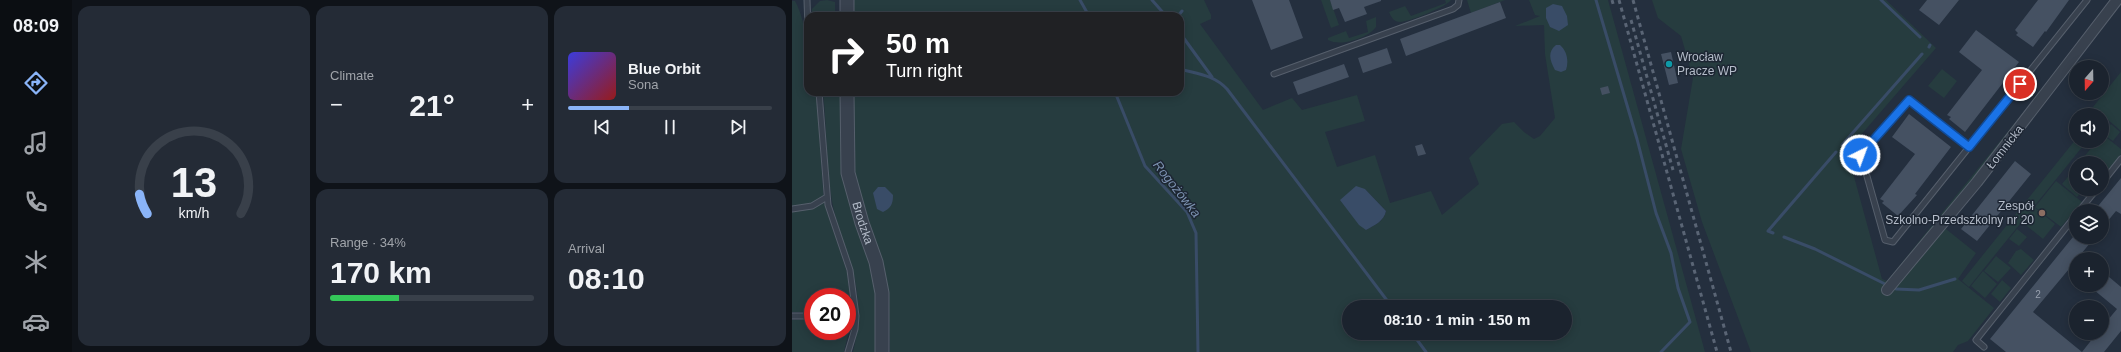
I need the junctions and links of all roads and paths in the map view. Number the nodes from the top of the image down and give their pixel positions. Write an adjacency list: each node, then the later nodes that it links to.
1 (806, 0): 6 (lane)
2 (847, 0): 7 (street)
3 (1459, 0): 8 (lane)
4 (2087, 0): 11 (lane)
5 (2117, 0): 20 (street, Łomnicka)
6 (807, 12)
7 (847, 12)
8 (1274, 74)
9 (819, 96): 15 (lane)
10 (847, 96): 26 (street, Brodzka)
11 (1969, 147): 11 (lane)
12 (2121, 159): 13 (lane)
13 (2109, 174)
14 (2091, 196): 16 (lane)
15 (827, 198): 17 (lane); 19 (lane)
16 (2085, 204)
17 (792, 209)
18 (2069, 224): 24 (lane)
19 (852, 288)
20 (1887, 290)
21 (792, 316): 22 (lane)
22 (804, 316)
23 (852, 340): 25 (lane)
24 (1984, 347)
25 (848, 352)
26 (882, 352)

